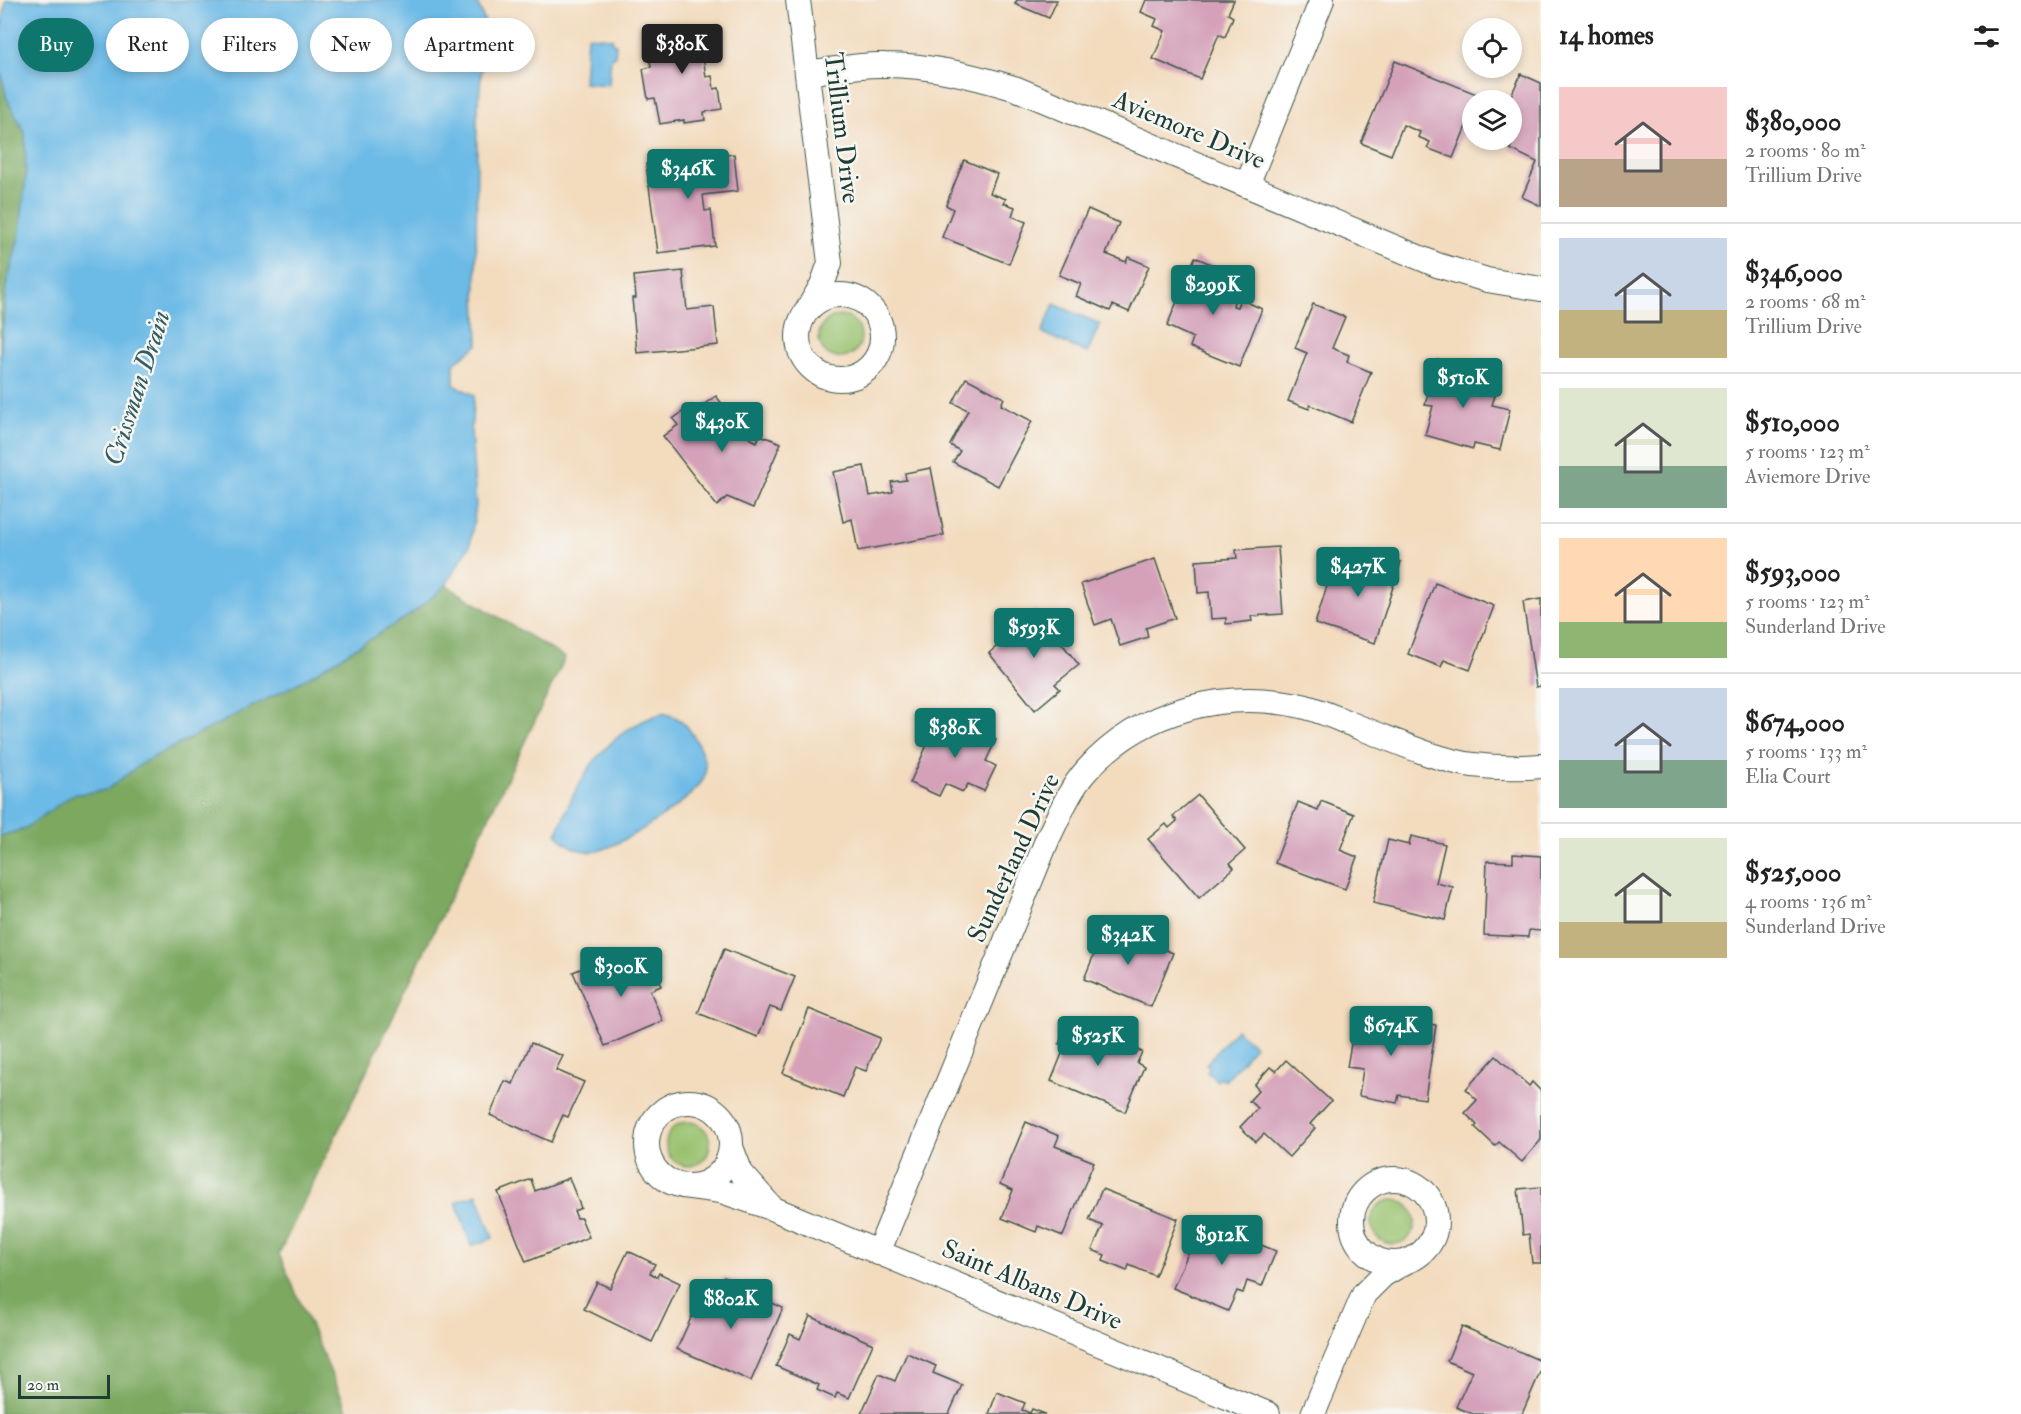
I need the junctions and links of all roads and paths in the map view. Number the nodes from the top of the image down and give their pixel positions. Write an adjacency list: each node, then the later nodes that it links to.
1 (798, 0): 3 (street, Trillium Drive)
2 (1322, 0): 4 (street)
3 (807, 73): 4 (street, Aviemore Drive); 5 (street, Trillium Drive)
4 (1247, 185): 6 (street, Aviemore Drive)
5 (830, 263): 7 (street, Trillium Drive); 8 (street, Trillium Drive)
6 (1541, 289)
7 (861, 301): 8 (street); 8 (street, Trillium Drive)
8 (809, 307)
9 (1541, 766): 14 (street, Sunderland Drive)
10 (731, 1146): 11 (street); 11 (street, Saint Albans Drive); 12 (street, Saint Albans Drive)
11 (683, 1185): 12 (street, Saint Albans Drive)
12 (774, 1209): 14 (street, Saint Albans Drive)
13 (1357, 1242): 15 (street); 15 (street); 16 (street)
14 (878, 1253): 17 (street, Saint Albans Drive)
15 (1406, 1262): 16 (street)
16 (1364, 1294): 18 (street)
17 (1268, 1414)
18 (1313, 1414)

